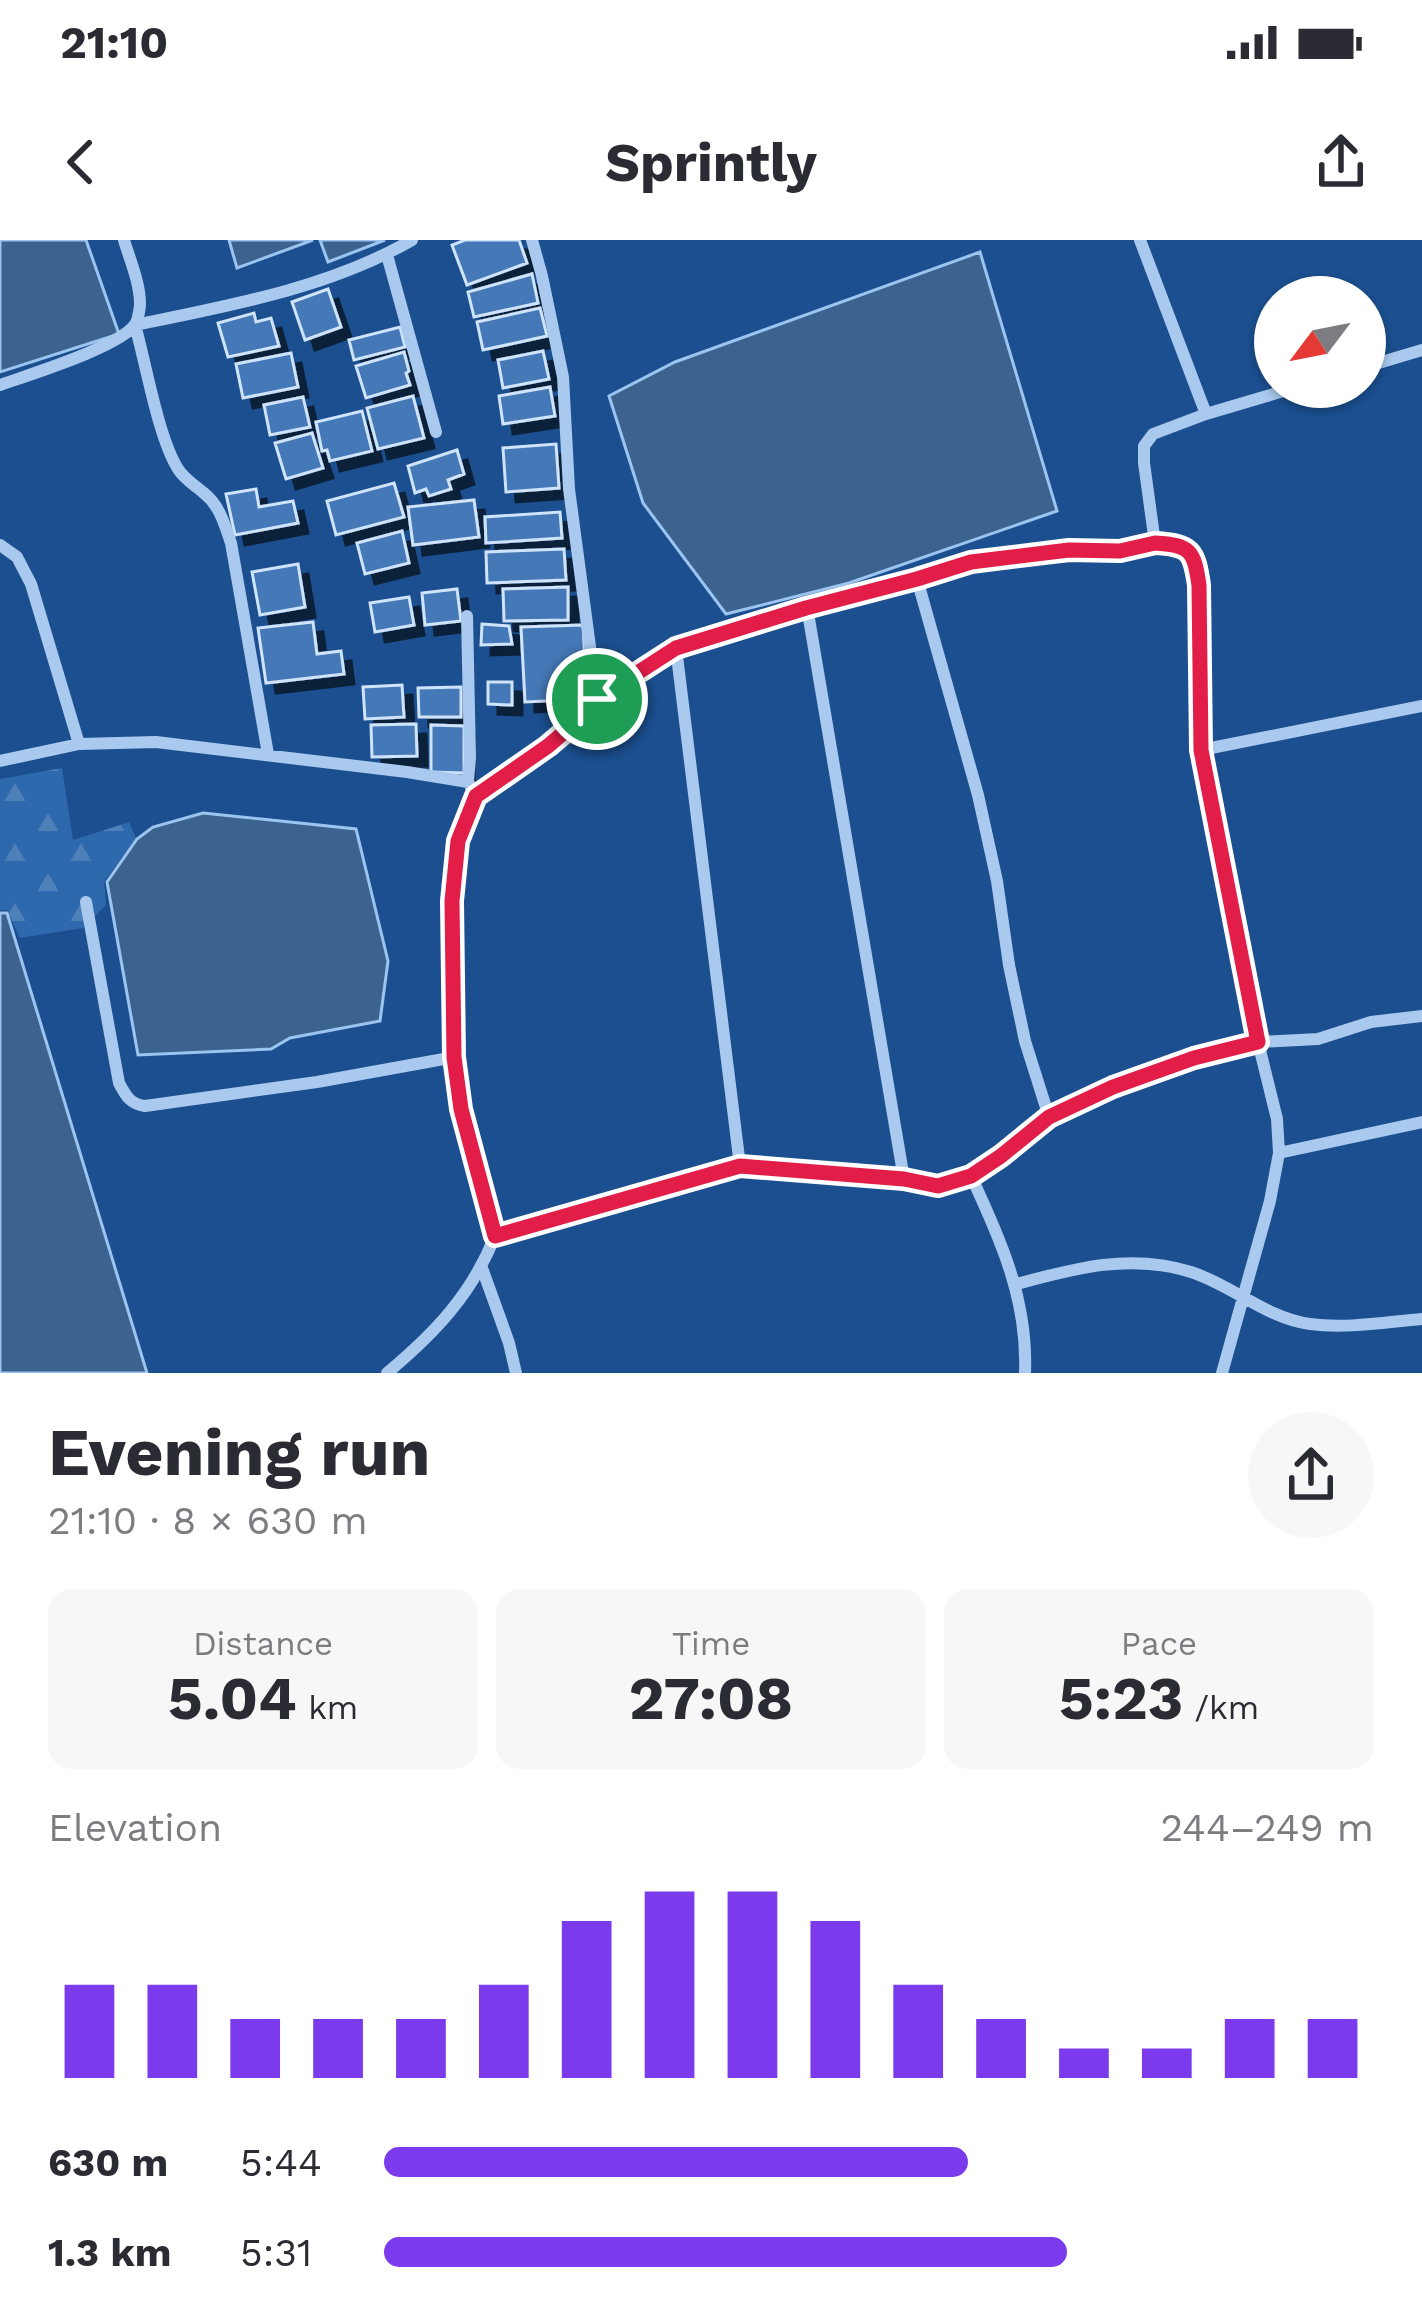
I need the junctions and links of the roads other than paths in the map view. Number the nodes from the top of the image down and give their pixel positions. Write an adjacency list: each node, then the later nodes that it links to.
1 (124, 240): 6 (street)
2 (412, 240): 5 (street)
3 (532, 240): 19 (street)
4 (1141, 240): 11 (street)
5 (387, 254): 6 (street); 12 (street)
6 (135, 325): 9 (street); 23 (street)
7 (1422, 350): 8 (street)
8 (1386, 361)
9 (0, 386)
10 (1254, 400): 11 (street)
11 (1206, 414): 13 (street)
12 (436, 432)
13 (1155, 543): 15 (street); 22 (street)
14 (0, 545): 21 (street)
15 (917, 579): 16 (street); 31 (street)
16 (806, 608): 18 (street); 36 (street)
17 (467, 616): 25 (street)
18 (676, 648): 19 (street); 34 (street)
19 (597, 699): 26 (street)
20 (1422, 706): 22 (street)
21 (79, 744): 23 (street); 24 (street)
22 (1201, 750): 29 (street)
23 (268, 754): 25 (street)
24 (0, 761)
25 (468, 782): 26 (street)
26 (476, 796): 30 (street)
27 (86, 902): 30 (street)
28 (1422, 1016): 29 (street)
29 (1258, 1042): 31 (street); 33 (street)
30 (454, 1057): 37 (street)
31 (1049, 1117): 35 (street)
32 (1422, 1122): 33 (street)
33 (1279, 1153): 40 (street)
34 (740, 1166): 36 (street); 37 (street)
35 (971, 1176): 36 (street); 39 (street)
36 (904, 1179)
37 (495, 1236): 38 (street)
38 (482, 1268): 42 (street); 43 (street)
39 (1017, 1284): 40 (street); 44 (street)
40 (1243, 1298): 41 (street); 45 (street)
41 (1422, 1319)
42 (387, 1373)
43 (516, 1373)
44 (1025, 1373)
45 (1222, 1373)

